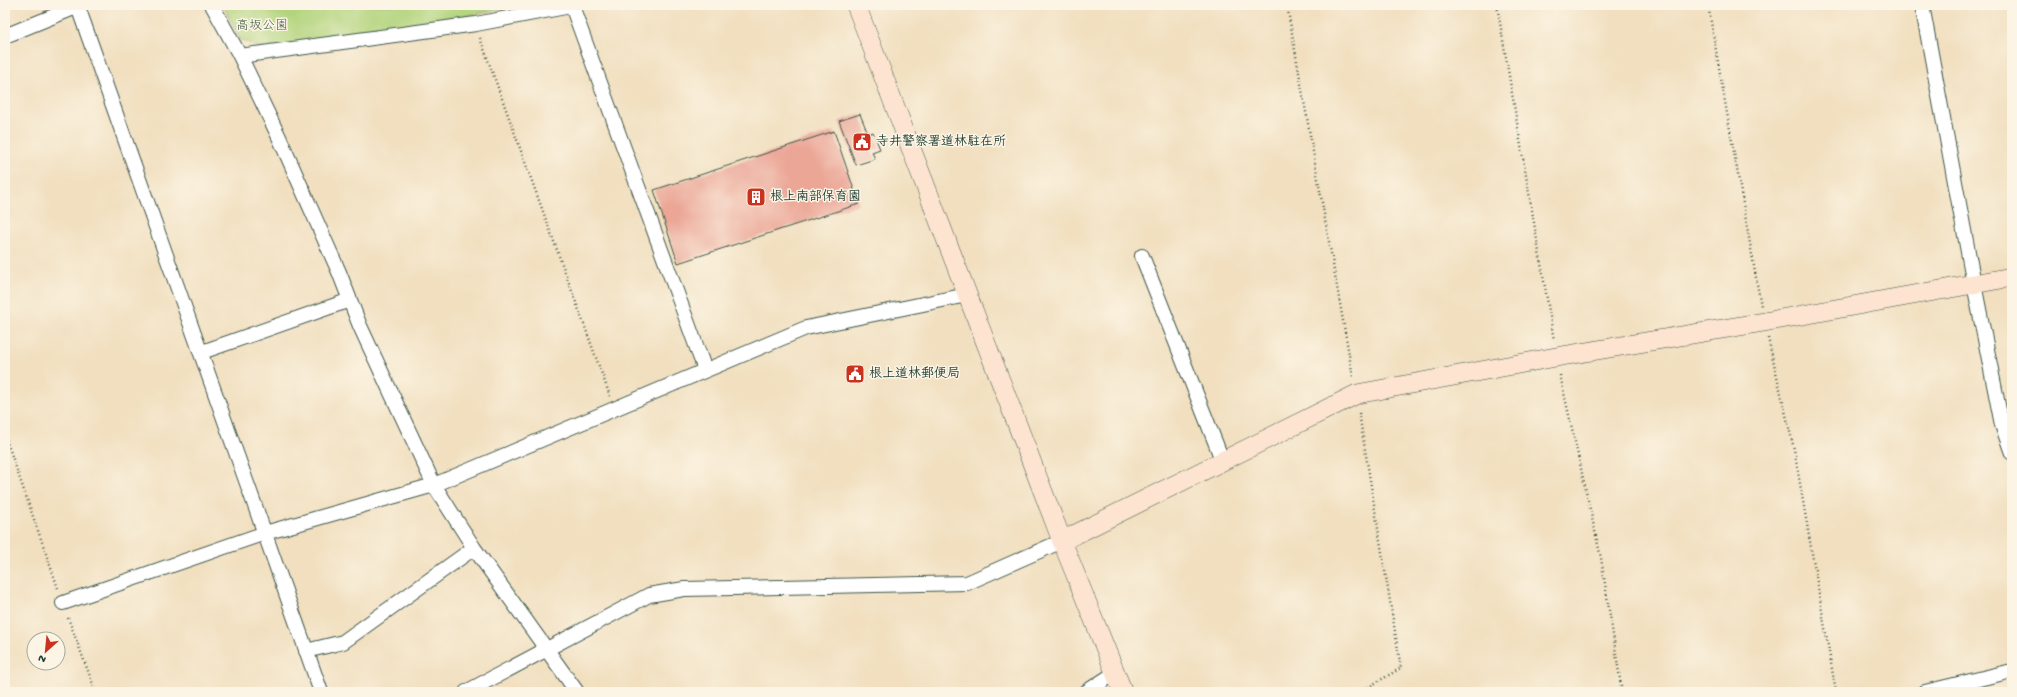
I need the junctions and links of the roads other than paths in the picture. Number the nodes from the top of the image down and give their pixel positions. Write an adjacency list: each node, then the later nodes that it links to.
1 (212, 5): 7 (street)
2 (574, 5): 7 (street); 14 (street)
3 (856, 5): 11 (street)
4 (1922, 5): 10 (street)
5 (79, 6): 6 (street); 13 (street)
6 (5, 36)
7 (240, 56): 12 (street)
8 (1142, 256): 16 (street)
9 (2012, 276): 10 (street)
10 (1974, 284): 15 (street); 16 (street)
11 (966, 295): 14 (street); 19 (street)
12 (350, 300): 13 (street); 17 (street)
13 (202, 352): 18 (street)
14 (705, 370): 17 (street)
15 (2012, 453)
16 (1223, 462): 19 (street)
17 (434, 485): 18 (street); 20 (street)
18 (265, 533): 21 (street); 23 (street)
19 (1062, 541): 22 (street); 25 (street)
20 (474, 548): 22 (street); 23 (street)
21 (63, 603)
22 (544, 649): 27 (street); 28 (street)
23 (306, 651): 26 (street)
24 (2012, 671): 31 (street)
25 (1115, 673): 29 (street); 30 (street)
26 (321, 692)
27 (466, 692)
28 (577, 692)
29 (1086, 692)
30 (1123, 692)
31 (1925, 692)

